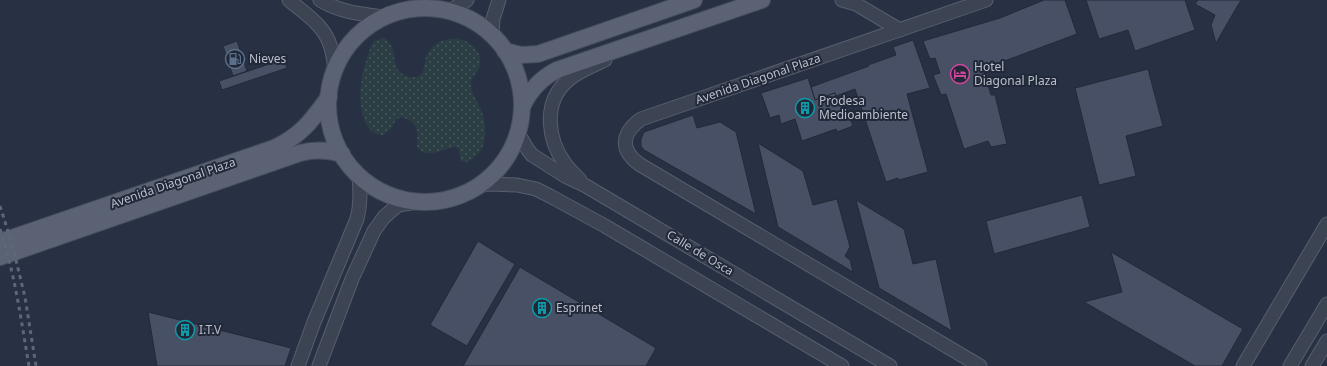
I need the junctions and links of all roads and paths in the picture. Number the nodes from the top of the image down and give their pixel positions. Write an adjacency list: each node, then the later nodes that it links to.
1 (290, 0): 15 (street)
2 (320, 0): 10 (street)
3 (467, 0): 9 (street)
4 (499, 0): 12 (street)
5 (694, 0): 14 (main road)
6 (762, 0): 13 (main road)
7 (842, 0): 11 (street)
8 (986, 0): 11 (street, Avenida Diagonal Plaza)
9 (450, 11): 10 (main road); 12 (main road)
10 (383, 17): 15 (main road)
11 (900, 30): 34 (street, Avenida Diagonal Plaza)
12 (492, 34): 14 (main road)
13 (638, 43): 17 (main road); 22 (street)
14 (505, 51): 17 (main road)
15 (335, 70): 16 (main road)
16 (329, 97): 19 (main road); 25 (main road, Avenida Diagonal Plaza)
17 (522, 108): 18 (main road)
18 (518, 133): 21 (main road); 22 (street, Calle de Osca)
19 (342, 154): 20 (main road); 26 (main road, Avenida Diagonal Plaza)
20 (359, 175): 23 (main road); 30 (street)
21 (479, 186): 23 (main road); 32 (street, Calle de Osca)
22 (586, 186): 33 (street, Calle de Osca)
23 (417, 202): 31 (street)
24 (1327, 224): 35 (street)
25 (0, 242)
26 (0, 257)
27 (1327, 304): 36 (street)
28 (1327, 341): 29 (street)
29 (1314, 364)
30 (298, 366)
31 (319, 366)
32 (842, 366)
33 (890, 366)
34 (980, 366)
35 (1243, 366)
36 (1290, 366)

